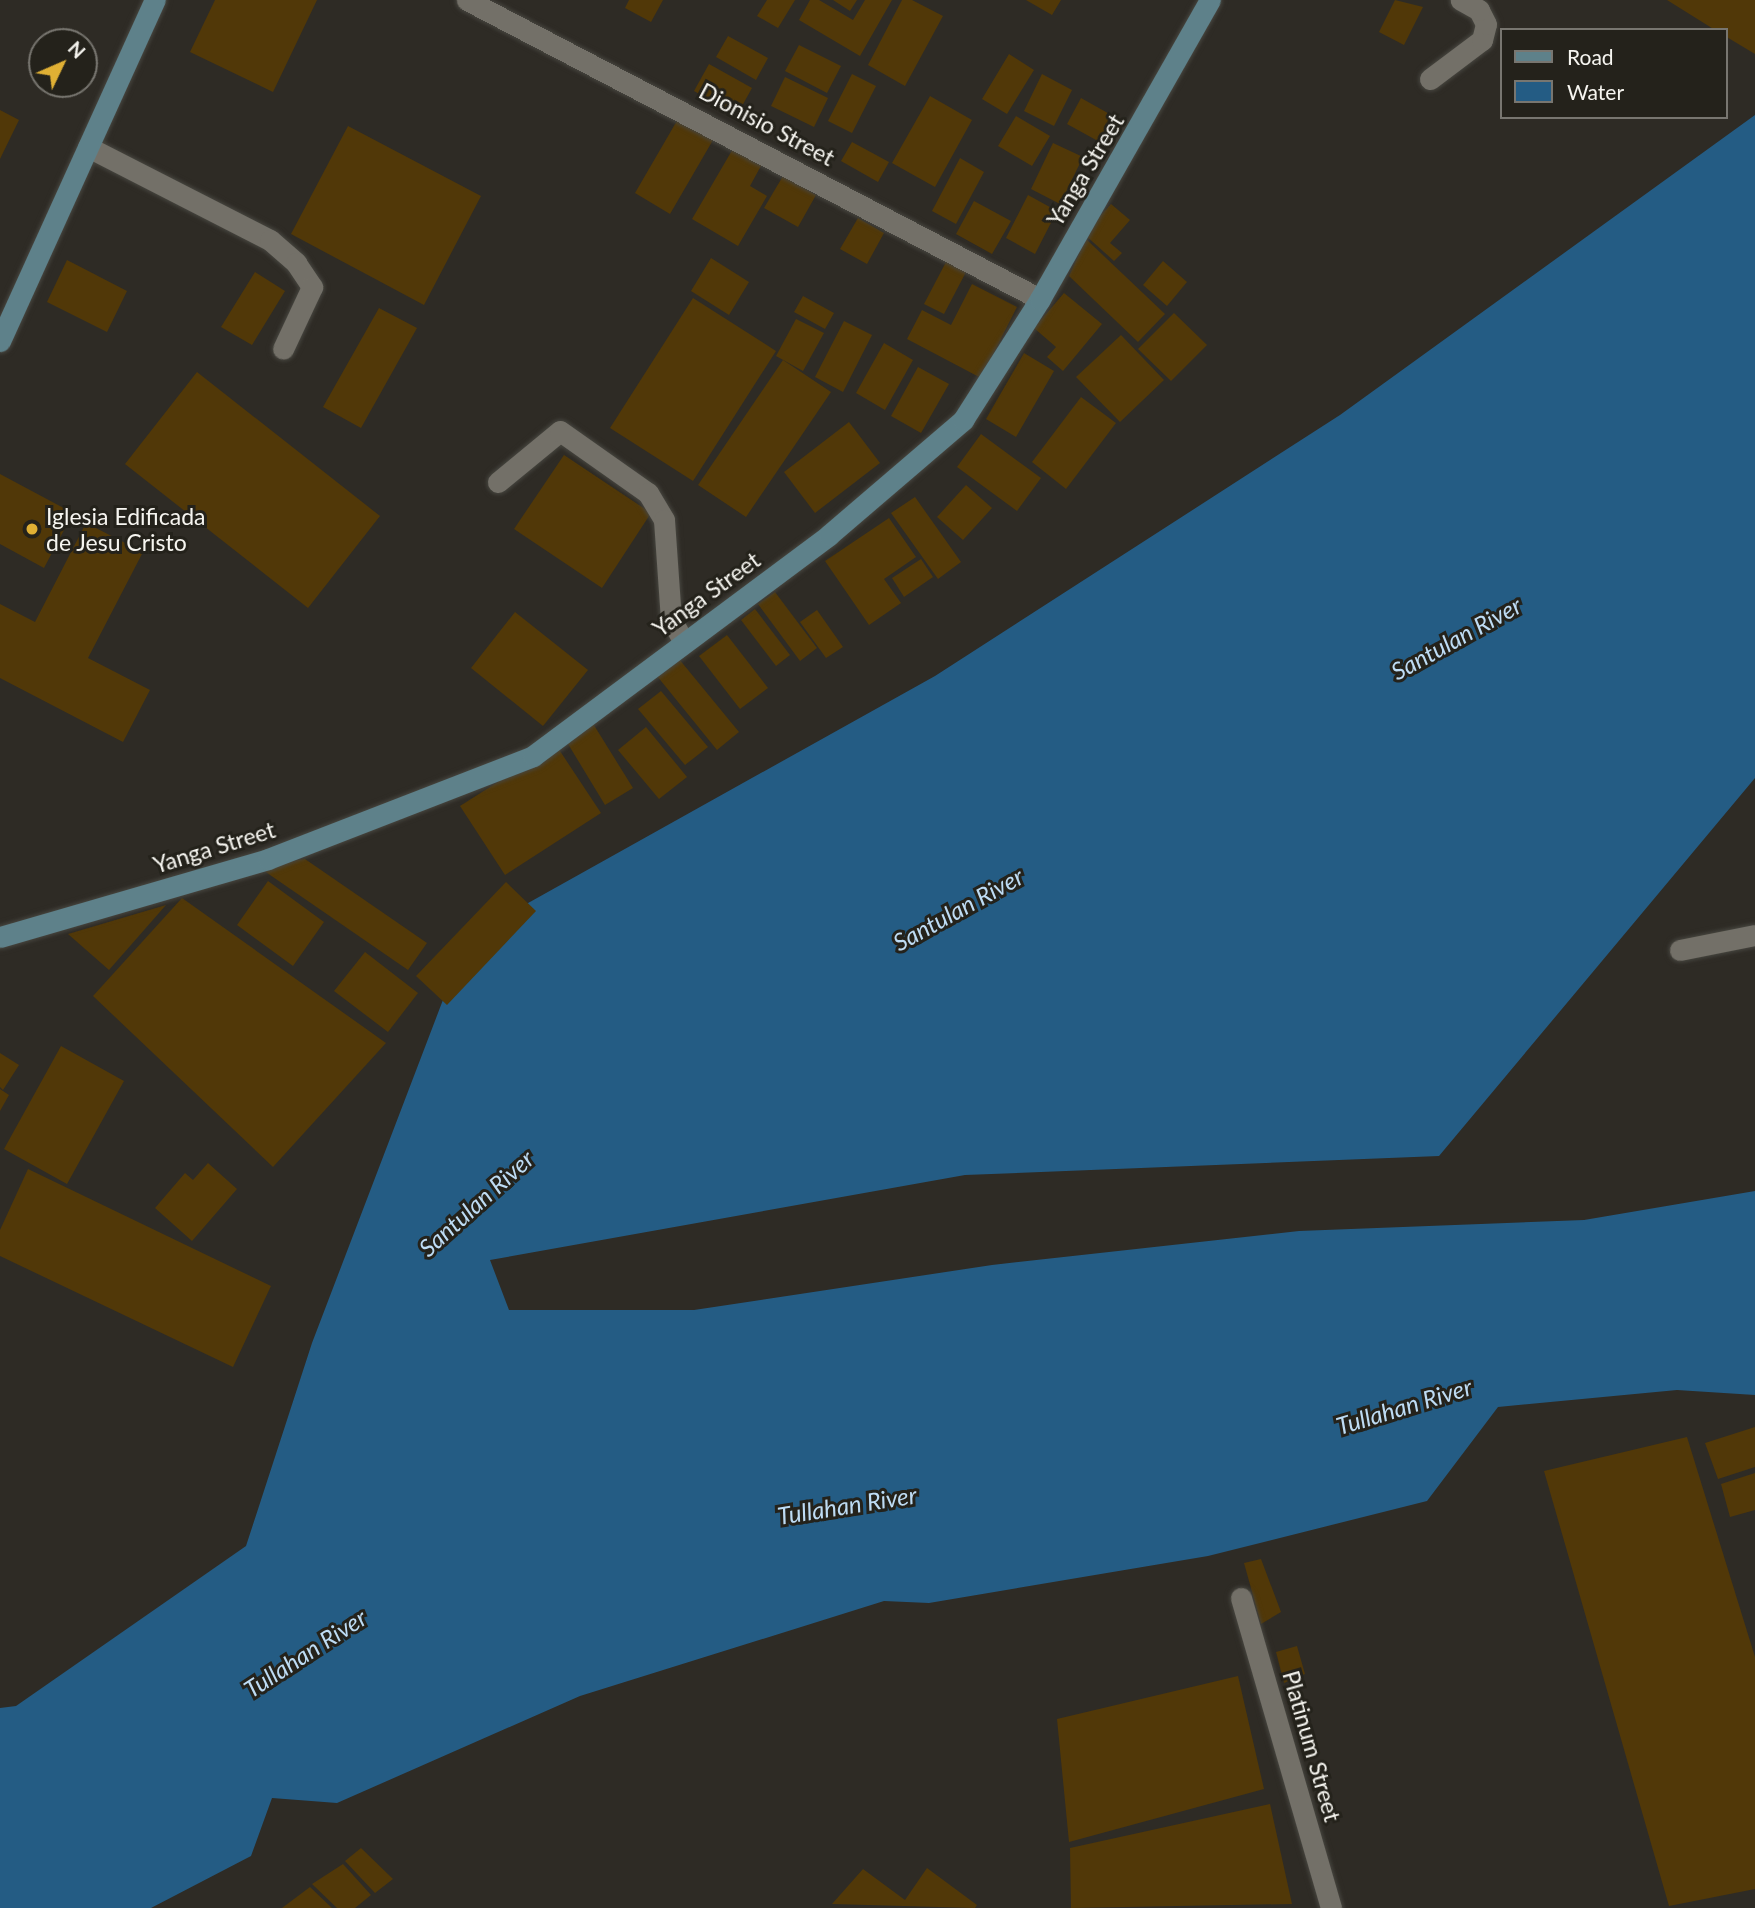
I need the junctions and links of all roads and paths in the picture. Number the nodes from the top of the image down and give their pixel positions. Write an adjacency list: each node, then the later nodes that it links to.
1 (155, 0): 6 (street)
2 (467, 0): 7 (street, Dionisio Street)
3 (1210, 0): 7 (street, Yanga Street)
4 (1461, 0): 5 (street)
5 (1430, 79)
6 (88, 147): 8 (street); 9 (street)
7 (1040, 299): 11 (street, Yanga Street)
8 (0, 341)
9 (283, 349)
10 (498, 482): 11 (street)
11 (684, 642): 13 (street, Yanga Street)
12 (1755, 935): 14 (street)
13 (0, 937)
14 (1680, 950)
15 (1241, 1598): 16 (street, Platinum Street)
16 (1331, 1908)

